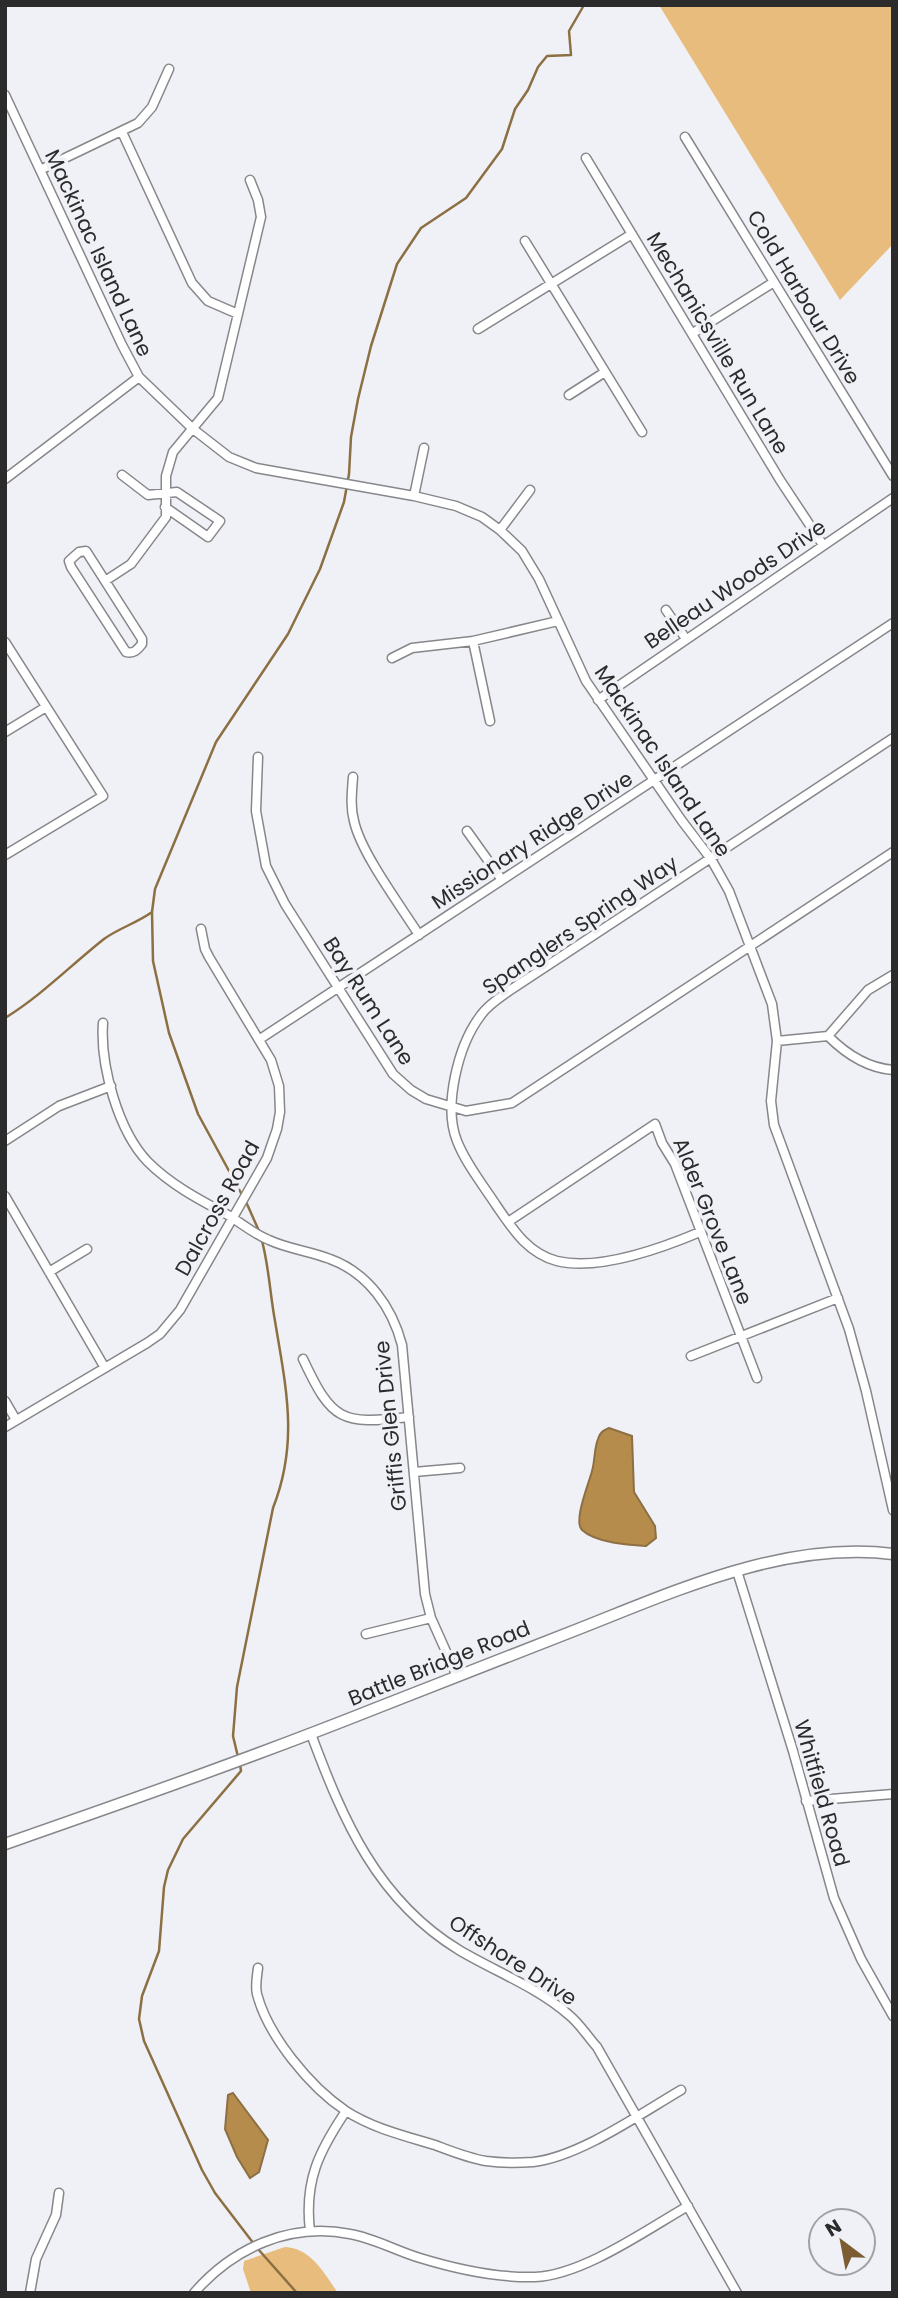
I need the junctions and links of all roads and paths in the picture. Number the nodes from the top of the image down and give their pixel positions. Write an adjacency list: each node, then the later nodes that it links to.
1 (169, 69): 3 (street)
2 (5, 95): 6 (street, Mackinac Island Lane)
3 (122, 132): 6 (street); 12 (street)
4 (685, 137): 10 (street, Cold Harbour Drive)
5 (586, 158): 8 (street, Mechanicsville Run Lane)
6 (40, 170): 16 (street, Mackinac Island Lane)
7 (250, 180): 12 (street)
8 (632, 234): 11 (street); 14 (street, Mechanicsville Run Lane)
9 (524, 241): 11 (street)
10 (774, 282): 14 (street); 22 (street, Cold Harbour Drive)
11 (551, 284): 13 (street); 15 (street)
12 (238, 314): 18 (street)
13 (478, 329)
14 (693, 332): 30 (street, Mechanicsville Run Lane)
15 (605, 372): 17 (street); 19 (street)
16 (139, 377): 18 (street, Mackinac Island Lane); 23 (street)
17 (569, 395)
18 (193, 429): 25 (street); 26 (street, Mackinac Island Lane)
19 (642, 432)
20 (425, 448): 26 (street)
21 (122, 475): 25 (street)
22 (893, 476)
23 (5, 479)
24 (530, 490): 29 (street)
25 (165, 494): 28 (street); 28 (street)
26 (414, 496): 29 (street, Mackinac Island Lane)
27 (893, 498): 30 (street, Belleau Woods Drive)
28 (165, 507): 31 (street)
29 (500, 530): 33 (street, Mackinac Island Lane)
30 (822, 545): 35 (street, Belleau Woods Drive)
31 (105, 581): 31 (street)
32 (666, 610): 35 (street)
33 (558, 621): 36 (street); 39 (street, Mackinac Island Lane)
34 (893, 623): 46 (street, Missionary Ridge Drive)
35 (686, 639): 39 (street, Belleau Woods Drive)
36 (473, 641): 38 (street); 41 (street)
37 (5, 642): 40 (street)
38 (392, 658)
39 (598, 700): 46 (street, Mackinac Island Lane)
40 (46, 707): 42 (street); 49 (street)
41 (490, 721)
42 (5, 732)
43 (893, 738): 50 (street, Spanglers Spring Way)
44 (258, 757): 56 (street, Bay Rum Lane)
45 (353, 777): 53 (street)
46 (655, 780): 50 (street, Mackinac Island Lane); 51 (street, Missionary Ridge Drive)
47 (467, 831): 51 (street)
48 (893, 852): 54 (street)
49 (5, 855)
50 (711, 859): 54 (street, Mackinac Island Lane); 63 (street, Spanglers Spring Way)
51 (502, 880): 53 (street, Missionary Ridge Drive)
52 (201, 929): 59 (street, Dalcross Road)
53 (419, 935): 56 (street, Missionary Ridge Drive)
54 (751, 947): 60 (street, Mackinac Island Lane); 63 (street, Bay Rum Lane)
55 (893, 975): 58 (street)
56 (338, 990): 59 (street, Missionary Ridge Drive); 63 (street, Bay Rum Lane)
57 (103, 1023): 62 (street, Griffis Glen Drive)
58 (828, 1036): 60 (street); 61 (street)
59 (260, 1039): 66 (street, Dalcross Road)
60 (777, 1041): 71 (street, Mackinac Island Lane)
61 (893, 1070)
62 (111, 1086): 64 (street); 66 (street, Griffis Glen Drive)
63 (452, 1106): 67 (street, Spanglers Spring Way)
64 (5, 1141)
65 (5, 1196): 70 (street)
66 (232, 1218): 75 (street, Dalcross Road); 78 (street, Griffis Glen Drive)
67 (508, 1222): 68 (street, Spanglers Spring Way); 68 (street, Alder Grove Lane)
68 (701, 1232): 72 (street, Alder Grove Lane)
69 (87, 1250): 70 (street)
70 (49, 1272): 75 (street)
71 (838, 1298): 72 (street); 83 (street, Mackinac Island Lane)
72 (741, 1336): 73 (street); 76 (street, Alder Grove Lane)
73 (691, 1356)
74 (303, 1359): 78 (street)
75 (105, 1367): 79 (street, Dalcross Road)
76 (757, 1378)
77 (5, 1401): 79 (street)
78 (409, 1417): 82 (street, Griffis Glen Drive)
79 (16, 1420): 80 (street, Dalcross Road)
80 (5, 1427)
81 (460, 1468): 82 (street)
82 (414, 1472): 86 (street, Griffis Glen Drive)
83 (893, 1510)
84 (893, 1554): 85 (street, Battle Bridge Road)
85 (737, 1571): 88 (street, Battle Bridge Road); 91 (street, Whitfield Road)
86 (431, 1618): 87 (street); 88 (street, Griffis Glen Drive)
87 (366, 1634)
88 (457, 1676): 89 (street, Battle Bridge Road)
89 (311, 1734): 92 (street, Battle Bridge Road); 97 (street, Offshore Drive)
90 (893, 1794): 91 (street)
91 (806, 1801): 94 (street, Whitfield Road)
92 (5, 1844)
93 (258, 1968): 96 (street)
94 (893, 2016)
95 (681, 2090): 97 (street)
96 (346, 2110): 97 (street); 100 (street)
97 (637, 2116): 99 (street, Offshore Drive)
98 (59, 2193): 101 (street)
99 (688, 2206): 100 (street); 103 (street, Offshore Drive)
100 (310, 2231): 102 (street)
101 (30, 2293)
102 (194, 2293)
103 (737, 2293)

